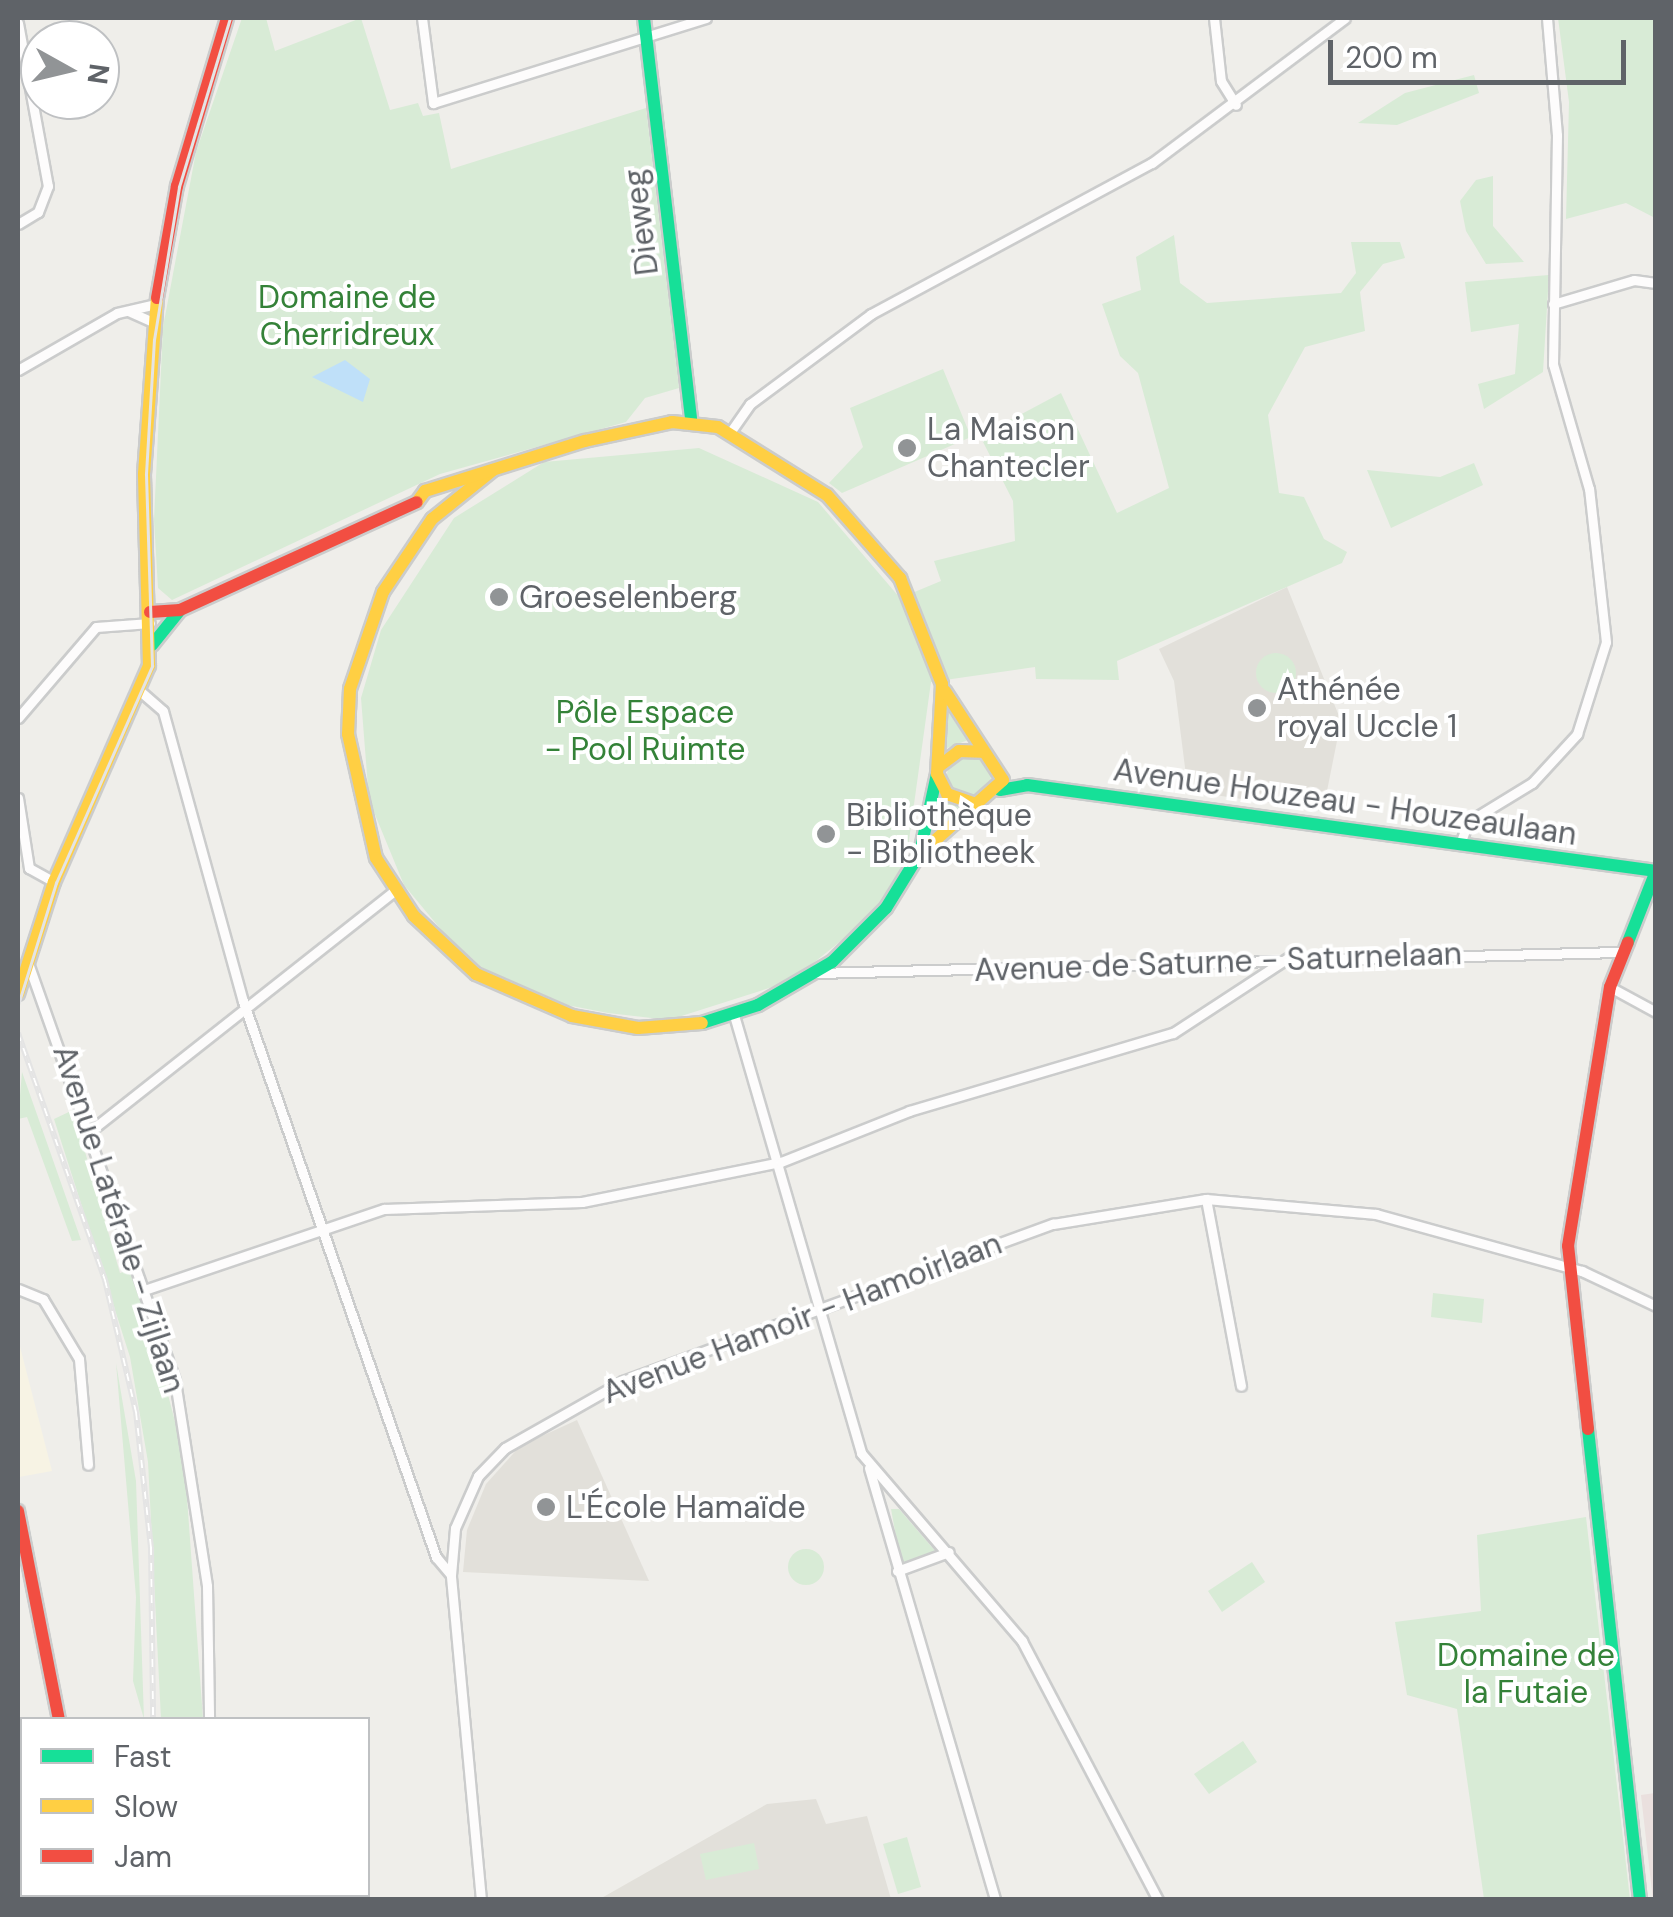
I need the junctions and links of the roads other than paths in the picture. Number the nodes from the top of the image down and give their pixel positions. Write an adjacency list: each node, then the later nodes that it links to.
1 (227, 18): 13 (street)
2 (422, 18): 9 (street)
3 (644, 18): 9 (street, Dieweg)
4 (706, 18): 9 (street)
5 (1214, 18): 10 (street)
6 (1345, 18): 10 (street)
7 (1548, 18): 14 (street)
8 (18, 22): 11 (street)
9 (646, 34): 18 (street, Dieweg)
10 (1236, 104): 19 (street)
11 (18, 224)
12 (1656, 284): 14 (street)
13 (156, 304): 15 (street); 16 (street)
14 (1553, 304): 38 (street)
15 (128, 311): 16 (street); 17 (street)
16 (153, 322): 26 (street)
17 (18, 370)
18 (691, 420): 19 (street); 20 (street)
19 (729, 434): 28 (street)
20 (494, 470): 21 (street); 23 (street)
21 (434, 490): 22 (street); 23 (street)
22 (417, 502): 24 (street); 25 (street)
23 (447, 507): 24 (street)
24 (432, 520): 42 (street)
25 (180, 610): 26 (street); 27 (street)
26 (150, 618): 27 (street); 30 (street)
27 (152, 644): 29 (street)
28 (942, 684): 31 (street); 32 (street)
29 (140, 691): 41 (street); 49 (street)
30 (18, 718)
31 (982, 752): 32 (street); 33 (street)
32 (938, 770): 37 (street); 39 (street)
33 (1002, 774): 34 (street, Avenue Houzeau - Houzeaulaan); 35 (street)
34 (1027, 785): 35 (street, Avenue Houzeau - Houzeaulaan); 38 (street, Avenue Houzeau - Houzeaulaan)
35 (1000, 790): 37 (street)
36 (18, 798): 41 (street)
37 (973, 804): 39 (street)
38 (1460, 844): 40 (street, Avenue Houzeau - Houzeaulaan)
39 (920, 854): 46 (street)
40 (1656, 871): 43 (street)
41 (54, 882): 45 (street)
42 (394, 891): 49 (street); 51 (street)
43 (1619, 952): 44 (street, Avenue de Saturne - Saturnelaan); 47 (street)
44 (1290, 957): 46 (street, Avenue de Saturne - Saturnelaan); 53 (street)
45 (27, 967): 48 (street); 52 (street, Avenue Latérale - Zijlaan)
46 (817, 973): 51 (street)
47 (1610, 987): 50 (street); 56 (street)
48 (18, 994)
49 (243, 1002): 52 (street); 55 (street)
50 (1656, 1012)
51 (734, 1015): 53 (street)
52 (89, 1132): 58 (street, Avenue Latérale - Zijlaan)
53 (781, 1162): 55 (street); 60 (street)
54 (1206, 1199): 56 (street, Avenue Hamoir - Hamoirlaan); 60 (street, Avenue Hamoir - Hamoirlaan); 61 (street)
55 (322, 1229): 58 (street); 69 (street)
56 (1568, 1268): 59 (street, Avenue Hamoir - Hamoirlaan); 75 (street)
57 (18, 1288): 62 (street)
58 (147, 1290): 71 (street, Avenue Latérale - Zijlaan)
59 (1656, 1306)
60 (820, 1309): 63 (street); 69 (street, Avenue Hamoir - Hamoirlaan)
61 (1242, 1386)
62 (88, 1465)
63 (869, 1465): 64 (street); 65 (street)
64 (883, 1503): 65 (street); 68 (street)
65 (903, 1504): 67 (street)
66 (18, 1511): 70 (street)
67 (949, 1552): 68 (street); 74 (street)
68 (897, 1571): 73 (street)
69 (451, 1575): 72 (street, Avenue Hamoir - Hamoirlaan)
70 (58, 1717)
71 (209, 1717)
72 (481, 1900)
73 (995, 1900)
74 (1158, 1900)
75 (1640, 1900)

